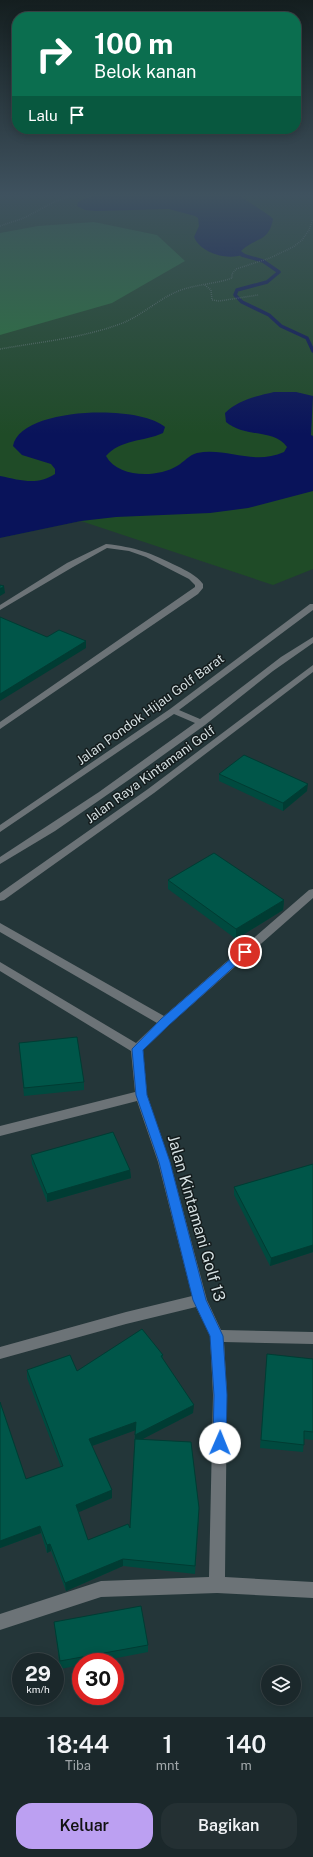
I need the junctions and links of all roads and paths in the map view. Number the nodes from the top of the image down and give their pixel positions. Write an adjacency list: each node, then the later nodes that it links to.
1 (232, 274): 2 (path)
2 (205, 285): 3 (path); 4 (path)
3 (258, 295)
4 (0, 349)
5 (313, 606): 9 (street, Jalan Pondok Hijau Golf Barat)
6 (0, 608): 11 (street)
7 (313, 639): 10 (street)
8 (313, 668): 15 (street, Jalan Raya Kintamani Golf)
9 (173, 711): 10 (street); 12 (street, Jalan Pondok Hijau Golf Barat)
10 (202, 722): 13 (street)
11 (0, 726)
12 (0, 829)
13 (0, 861)
14 (313, 892): 18 (street)
15 (0, 898)
16 (0, 927): 18 (street)
17 (0, 966): 19 (street)
18 (165, 1022): 19 (street)
19 (137, 1049): 20 (street, Jalan Kintamani Golf 13)
20 (142, 1095): 21 (street); 22 (street, Jalan Kintamani Golf 13)
21 (0, 1131)
22 (200, 1300): 23 (street, Jalan Kintamani Golf 13); 25 (street)
23 (217, 1336): 24 (street); 26 (street, Jalan Kintamani Golf 13)
24 (313, 1338)
25 (0, 1353)
26 (217, 1585): 27 (street); 28 (street)
27 (313, 1590)
28 (0, 1622)

